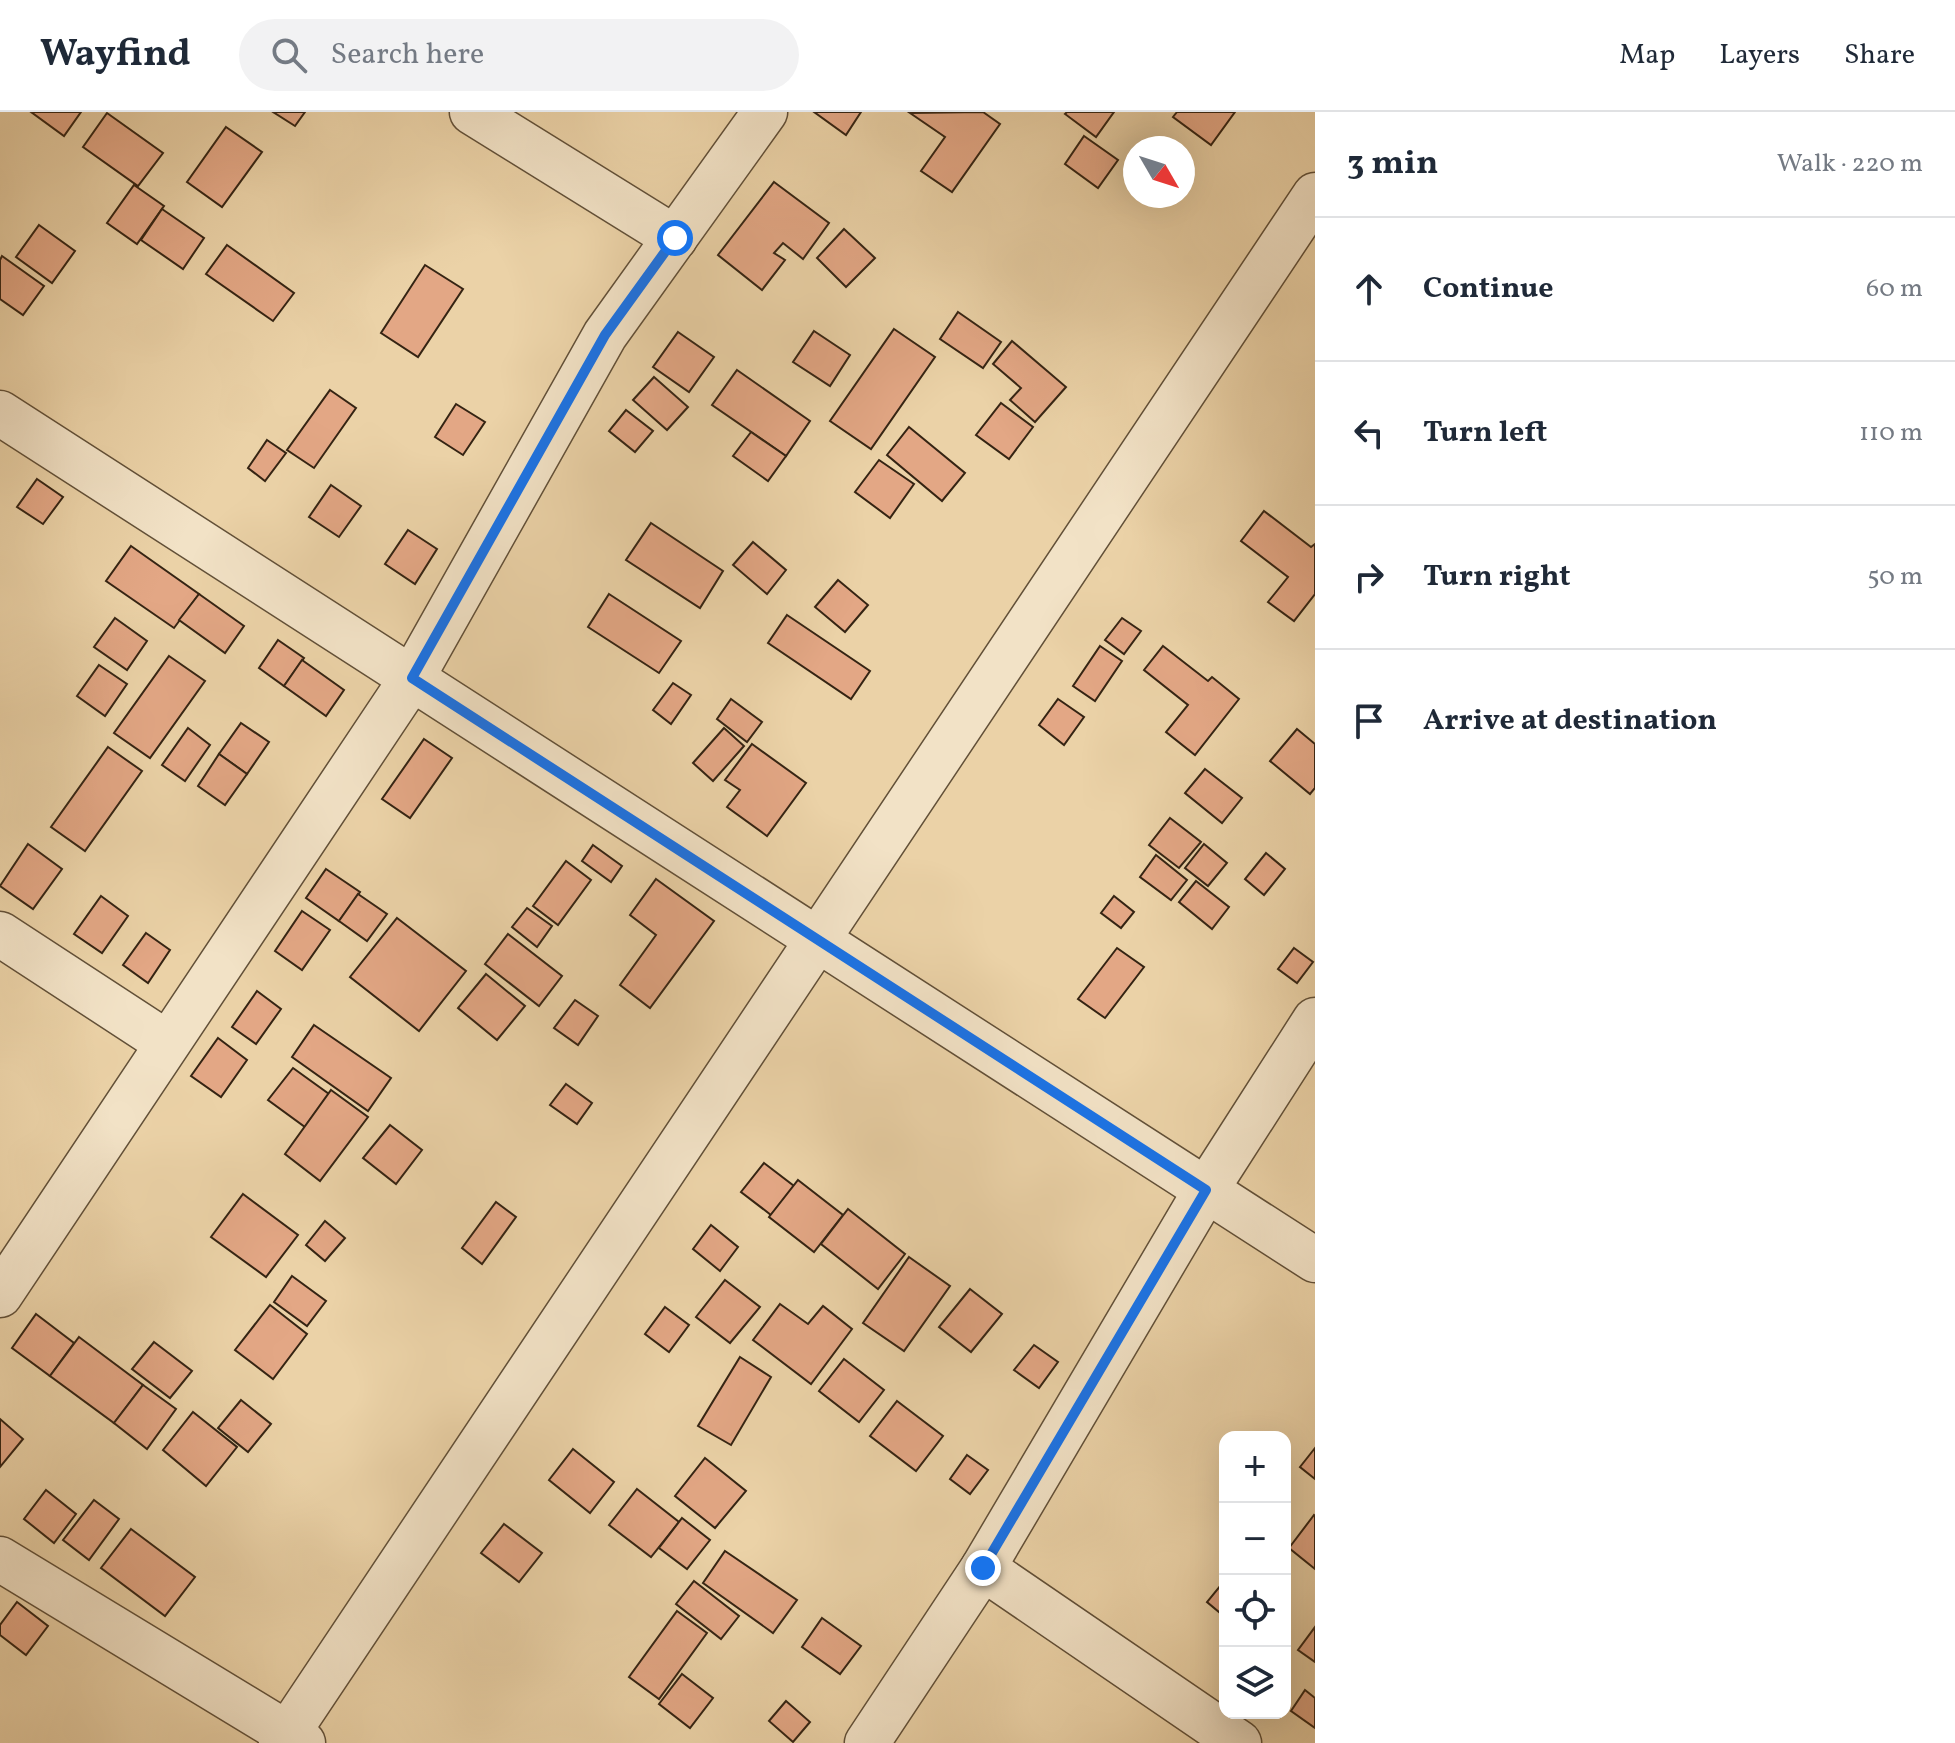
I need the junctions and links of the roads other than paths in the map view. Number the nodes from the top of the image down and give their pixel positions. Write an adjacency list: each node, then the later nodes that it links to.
1 (472, 112): 4 (street)
2 (765, 112): 4 (street)
3 (1315, 195): 8 (street)
4 (675, 238): 6 (street)
5 (0, 413): 6 (street)
6 (412, 678): 8 (street); 10 (street)
7 (0, 934): 10 (street)
8 (817, 940): 11 (street); 17 (street)
9 (1315, 1020): 11 (street)
10 (167, 1043): 13 (street)
11 (1206, 1190): 12 (street); 15 (street)
12 (1315, 1260)
13 (0, 1295)
14 (0, 1559): 17 (street)
15 (983, 1568): 16 (street); 18 (street)
16 (1213, 1736)
17 (291, 1740)
18 (867, 1743)

